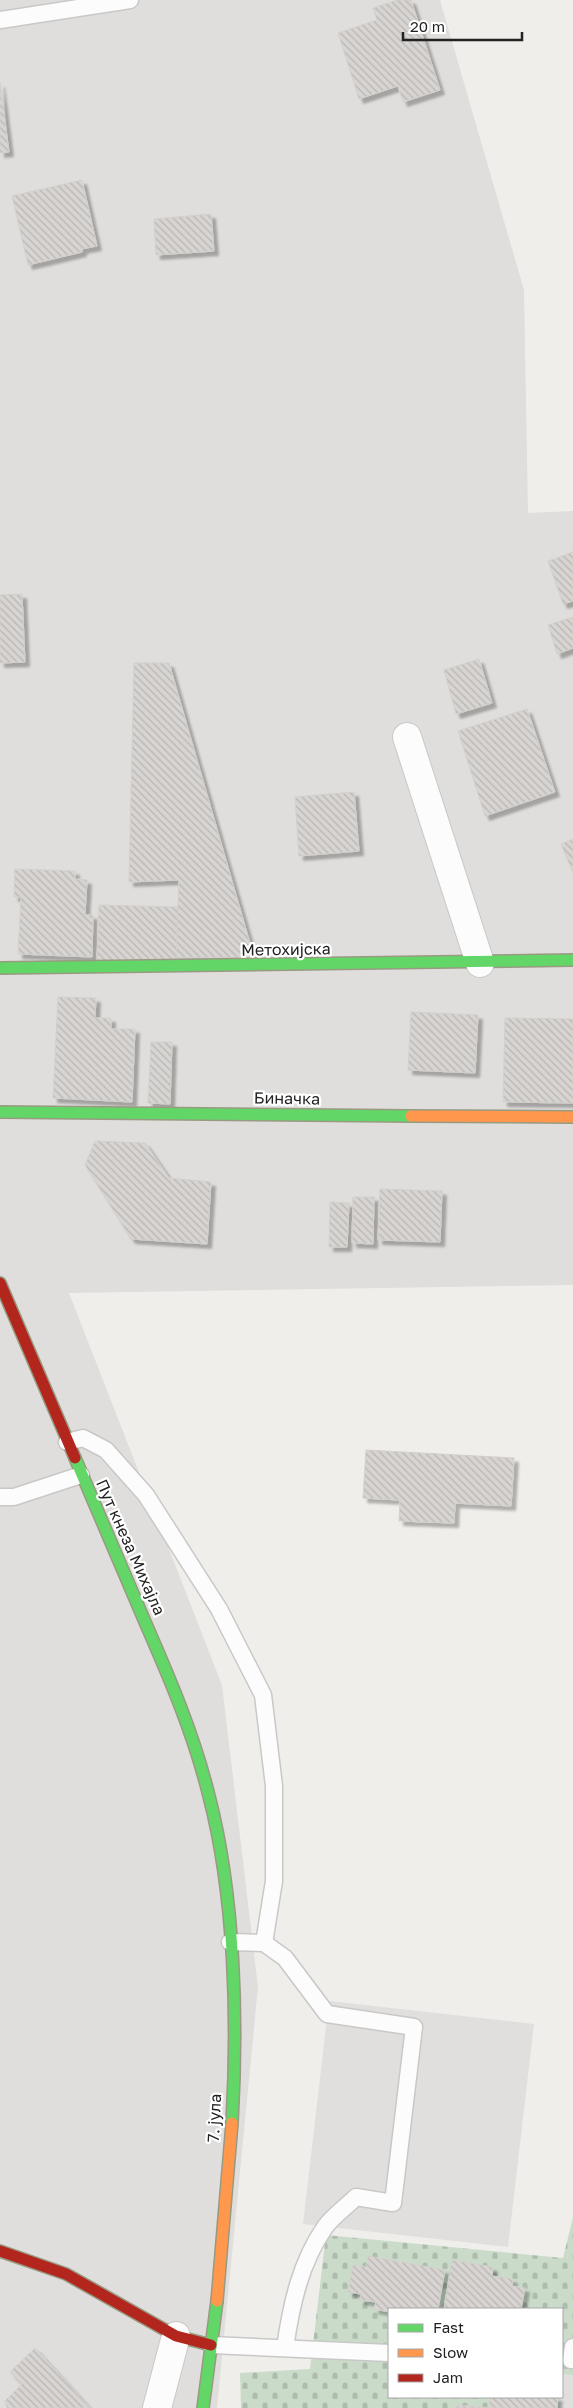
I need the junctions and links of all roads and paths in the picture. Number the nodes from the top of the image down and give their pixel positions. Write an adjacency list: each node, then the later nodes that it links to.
1 (130, 0): 2 (lane)
2 (0, 20)
3 (407, 737): 5 (street)
4 (573, 960): 5 (street, Метохијска)
5 (480, 963): 6 (street, Метохијска)
6 (0, 968)
7 (0, 1112): 8 (street, Биначка)
8 (573, 1117)
9 (0, 1283): 10 (street, Пут кнеза Михајла)
10 (67, 1442): 11 (street, Пут кнеза Михајла); 15 (lane)
11 (81, 1475): 12 (lane); 13 (street, Пут кнеза Михајла)
12 (0, 1497)
13 (217, 1830): 14 (street, 7. јула)
14 (230, 1942): 15 (lane); 18 (street, 7. јула)
15 (264, 1943): 19 (lane)
16 (0, 2251): 17 (street)
17 (176, 2336): 18 (street); 21 (street)
18 (212, 2345): 19 (lane); 22 (street, 7. јула)
19 (286, 2348): 20 (lane)
20 (388, 2353)
21 (157, 2408)
22 (203, 2408)

